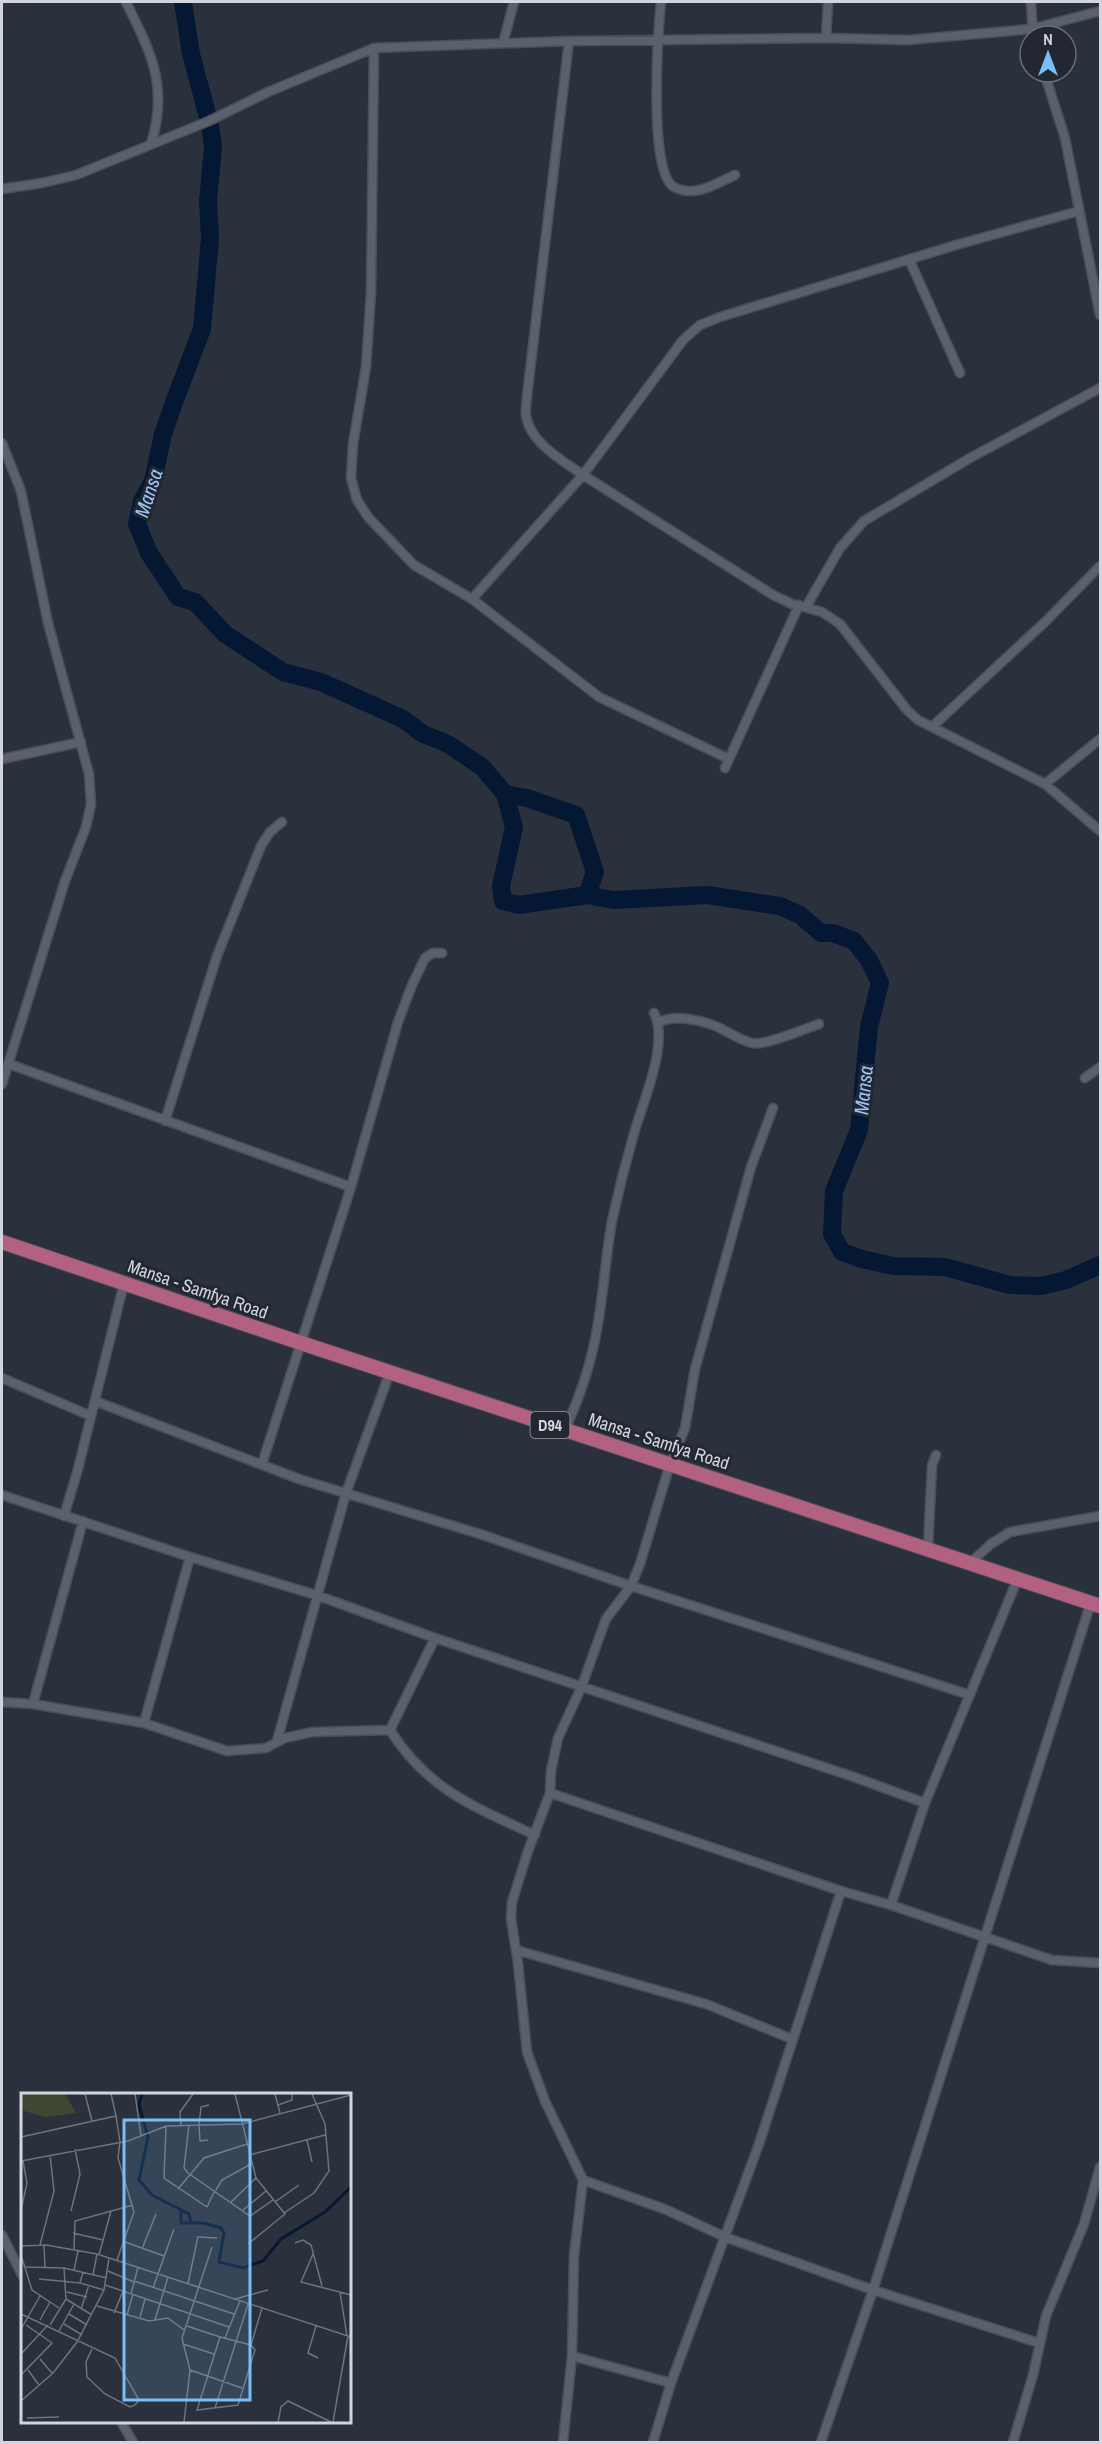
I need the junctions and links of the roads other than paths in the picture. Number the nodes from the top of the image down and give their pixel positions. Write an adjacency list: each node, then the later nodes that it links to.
1 (126, 2): 16 (street)
2 (514, 2): 13 (street)
3 (661, 2): 11 (street)
4 (828, 2): 10 (street)
5 (1031, 2): 7 (street)
6 (1101, 11): 8 (street)
7 (1032, 24)
8 (1060, 24)
9 (1018, 34): 10 (street)
10 (826, 38): 11 (street)
11 (657, 40): 12 (street); 17 (street)
12 (569, 41): 13 (street); 26 (street)
13 (503, 43): 14 (street)
14 (374, 48): 16 (street); 28 (street)
15 (1048, 84): 19 (street)
16 (152, 144): 18 (street)
17 (735, 175)
18 (2, 189)
19 (1079, 211): 20 (street); 21 (street)
20 (909, 259): 23 (street); 26 (street)
21 (1099, 302): 22 (street)
22 (1101, 315)
23 (960, 373)
24 (1101, 388): 29 (street)
25 (2, 443): 32 (street)
26 (583, 475): 28 (street); 29 (street)
27 (1101, 566): 30 (street)
28 (472, 599): 34 (street)
29 (803, 606): 30 (street); 34 (street)
30 (933, 726): 36 (street)
31 (1101, 739): 36 (street)
32 (81, 742): 33 (street); 43 (street)
33 (2, 759)
34 (729, 759): 35 (street)
35 (725, 768)
36 (1045, 784): 38 (street)
37 (282, 822): 48 (street)
38 (1101, 831)
39 (442, 953): 49 (street)
40 (654, 1013): 41 (street)
41 (658, 1023): 42 (street); 57 (street)
42 (819, 1024)
43 (9, 1064): 46 (street); 48 (street)
44 (1101, 1067): 45 (street)
45 (1085, 1078)
46 (2, 1084)
47 (773, 1108): 60 (street)
48 (165, 1121): 49 (street)
49 (351, 1187): 52 (street)
50 (2, 1242): 51 (main road, Mansa - Samfya Road / D94)
51 (124, 1283): 52 (main road, Mansa - Samfya Road / D94); 55 (street)
52 (301, 1343): 53 (main road, Mansa - Samfya Road / D94); 59 (street)
53 (390, 1372): 57 (main road, Mansa - Samfya Road / D94); 61 (street)
54 (2, 1378): 56 (street)
55 (95, 1401): 56 (street); 59 (street)
56 (91, 1416): 63 (street)
57 (565, 1430): 60 (main road, Mansa - Samfya Road / D94)
58 (936, 1455): 66 (street)
59 (262, 1464): 61 (street)
60 (670, 1464): 66 (main road, Mansa - Samfya Road / D94); 70 (street)
61 (346, 1493): 70 (street); 71 (street)
62 (2, 1495): 63 (street)
63 (64, 1516): 65 (street)
64 (1101, 1516): 68 (street)
65 (83, 1521): 67 (street); 77 (street)
66 (928, 1548): 68 (main road, Mansa - Samfya Road / D94)
67 (190, 1557): 71 (street); 78 (street)
68 (971, 1562): 69 (main road, Mansa - Samfya Road / D94)
69 (1018, 1578): 72 (main road, Mansa - Samfya Road / D94); 75 (street)
70 (631, 1586): 74 (street); 75 (street)
71 (316, 1595): 73 (street); 80 (street)
72 (1096, 1604): 86 (street)
73 (435, 1638): 74 (street); 79 (street)
74 (581, 1688): 81 (street); 82 (street)
75 (970, 1695): 82 (street)
76 (2, 1702): 77 (street)
77 (33, 1704): 78 (street)
78 (144, 1723): 80 (street)
79 (390, 1730): 80 (street); 83 (street)
80 (277, 1741)
81 (550, 1793): 83 (street); 84 (street)
82 (925, 1803): 85 (street)
83 (535, 1835): 87 (street)
84 (841, 1891): 85 (street); 89 (street)
85 (891, 1905): 86 (street)
86 (984, 1935): 88 (street); 95 (street)
87 (516, 1950): 89 (street); 91 (street)
88 (1101, 1963)
89 (792, 2039): 93 (street)
90 (1101, 2167): 96 (street)
91 (583, 2180): 93 (street); 97 (street)
92 (2, 2235): 94 (street)
93 (725, 2237): 95 (street); 98 (street)
94 (21, 2273)
95 (873, 2290): 96 (street); 103 (street)
96 (1039, 2343): 104 (street)
97 (572, 2356): 98 (street); 101 (street)
98 (671, 2383): 102 (street)
99 (122, 2423): 100 (street)
100 (133, 2442)
101 (563, 2442)
102 (653, 2442)
103 (821, 2442)
104 (1013, 2442)

